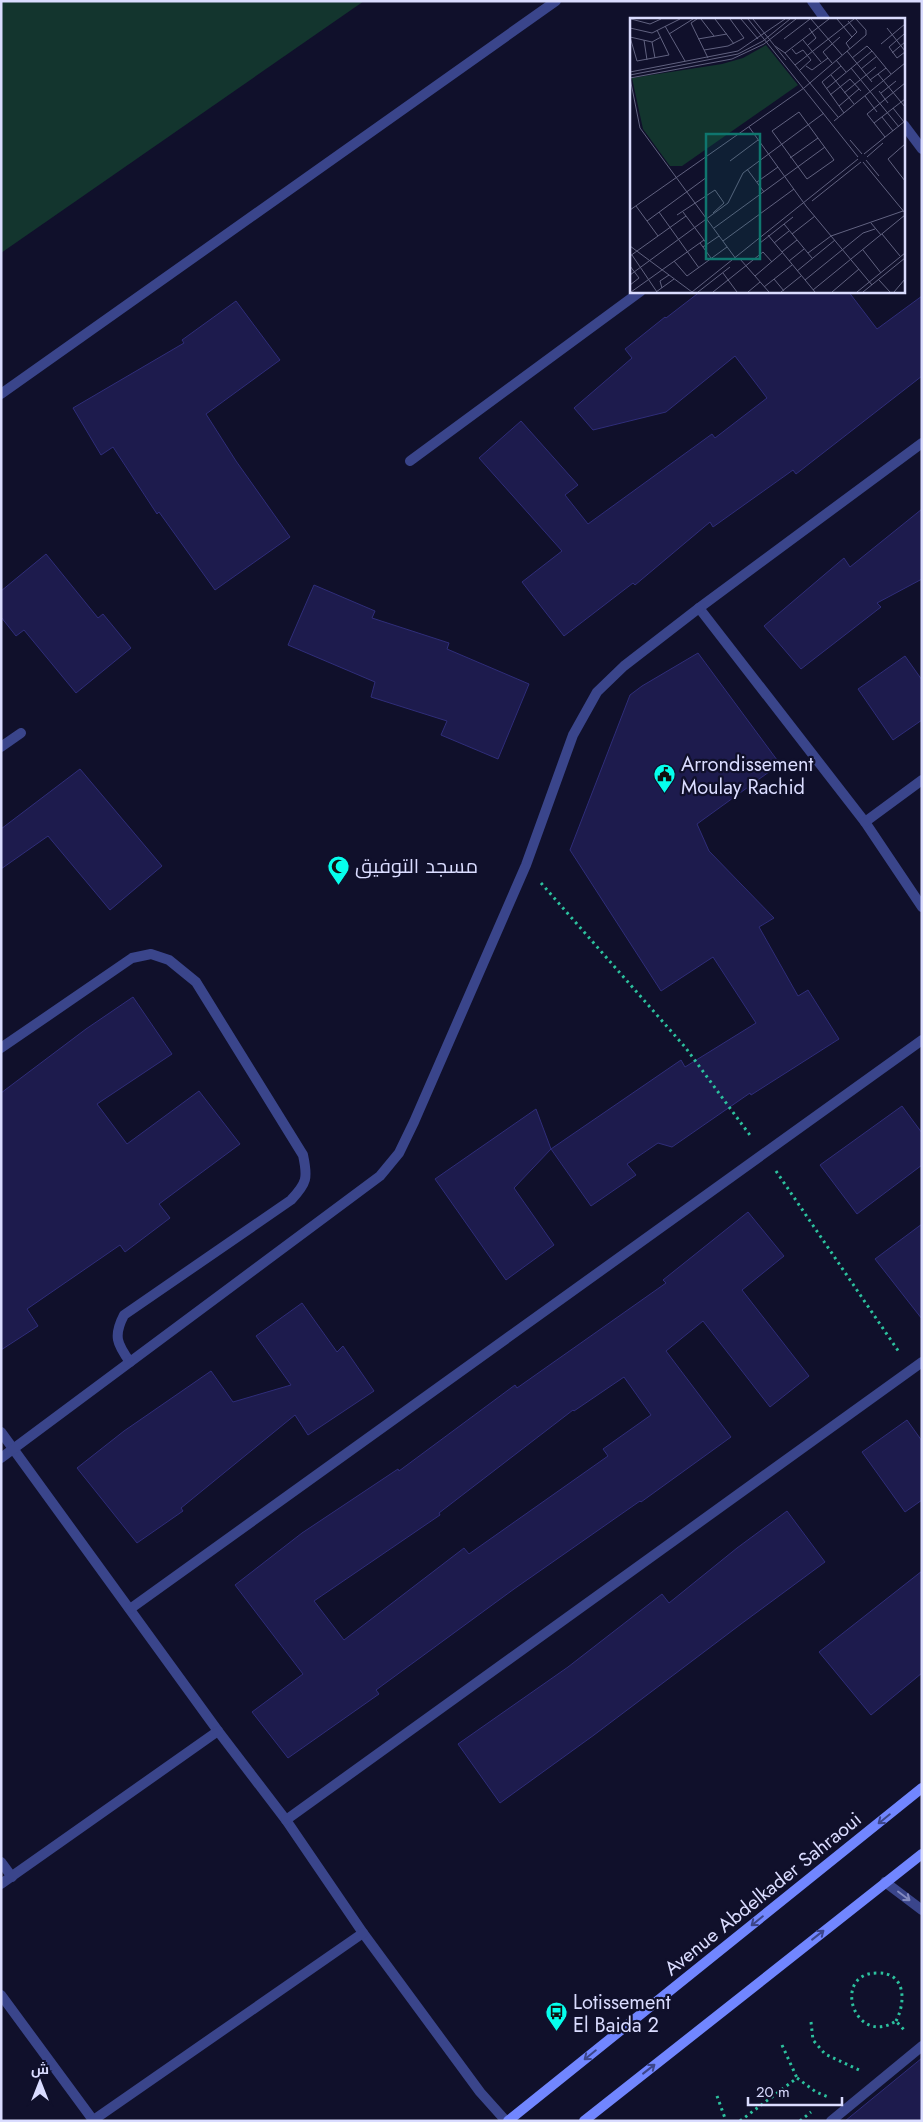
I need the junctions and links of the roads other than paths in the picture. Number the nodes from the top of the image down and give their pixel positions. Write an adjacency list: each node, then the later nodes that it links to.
1 (556, 1): 7 (street)
2 (812, 1): 3 (street)
3 (824, 18)
4 (906, 128): 5 (street)
5 (922, 149)
6 (639, 292): 9 (street)
7 (1, 394)
8 (922, 443): 10 (street)
9 (410, 461)
10 (699, 608): 14 (street); 18 (street)
11 (21, 733): 12 (street)
12 (1, 747)
13 (922, 780): 14 (street)
14 (864, 822): 15 (street)
15 (922, 907)
16 (922, 1040): 23 (street)
17 (1, 1048): 18 (street)
18 (130, 1362): 21 (street)
19 (922, 1362): 26 (street)
20 (1, 1432): 21 (street)
21 (13, 1449): 22 (street); 23 (street)
22 (1, 1458)
23 (130, 1610): 24 (street)
24 (218, 1731): 26 (street); 29 (street)
25 (922, 1788): 37 (main road, Avenue Abdelkader Sahraoui, one-way to 37)
26 (286, 1820): 33 (street)
27 (922, 1854): 30 (main road)
28 (1, 1862): 29 (street)
29 (12, 1877): 31 (street)
30 (885, 1882): 32 (street, one-way to 32); 38 (main road, one-way to 30)
31 (1, 1884)
32 (922, 1910)
33 (363, 1933): 36 (street); 37 (street)
34 (1, 1996): 36 (street)
35 (922, 2046): 39 (street)
36 (92, 2120)
37 (507, 2121)
38 (584, 2121)
39 (831, 2121)

